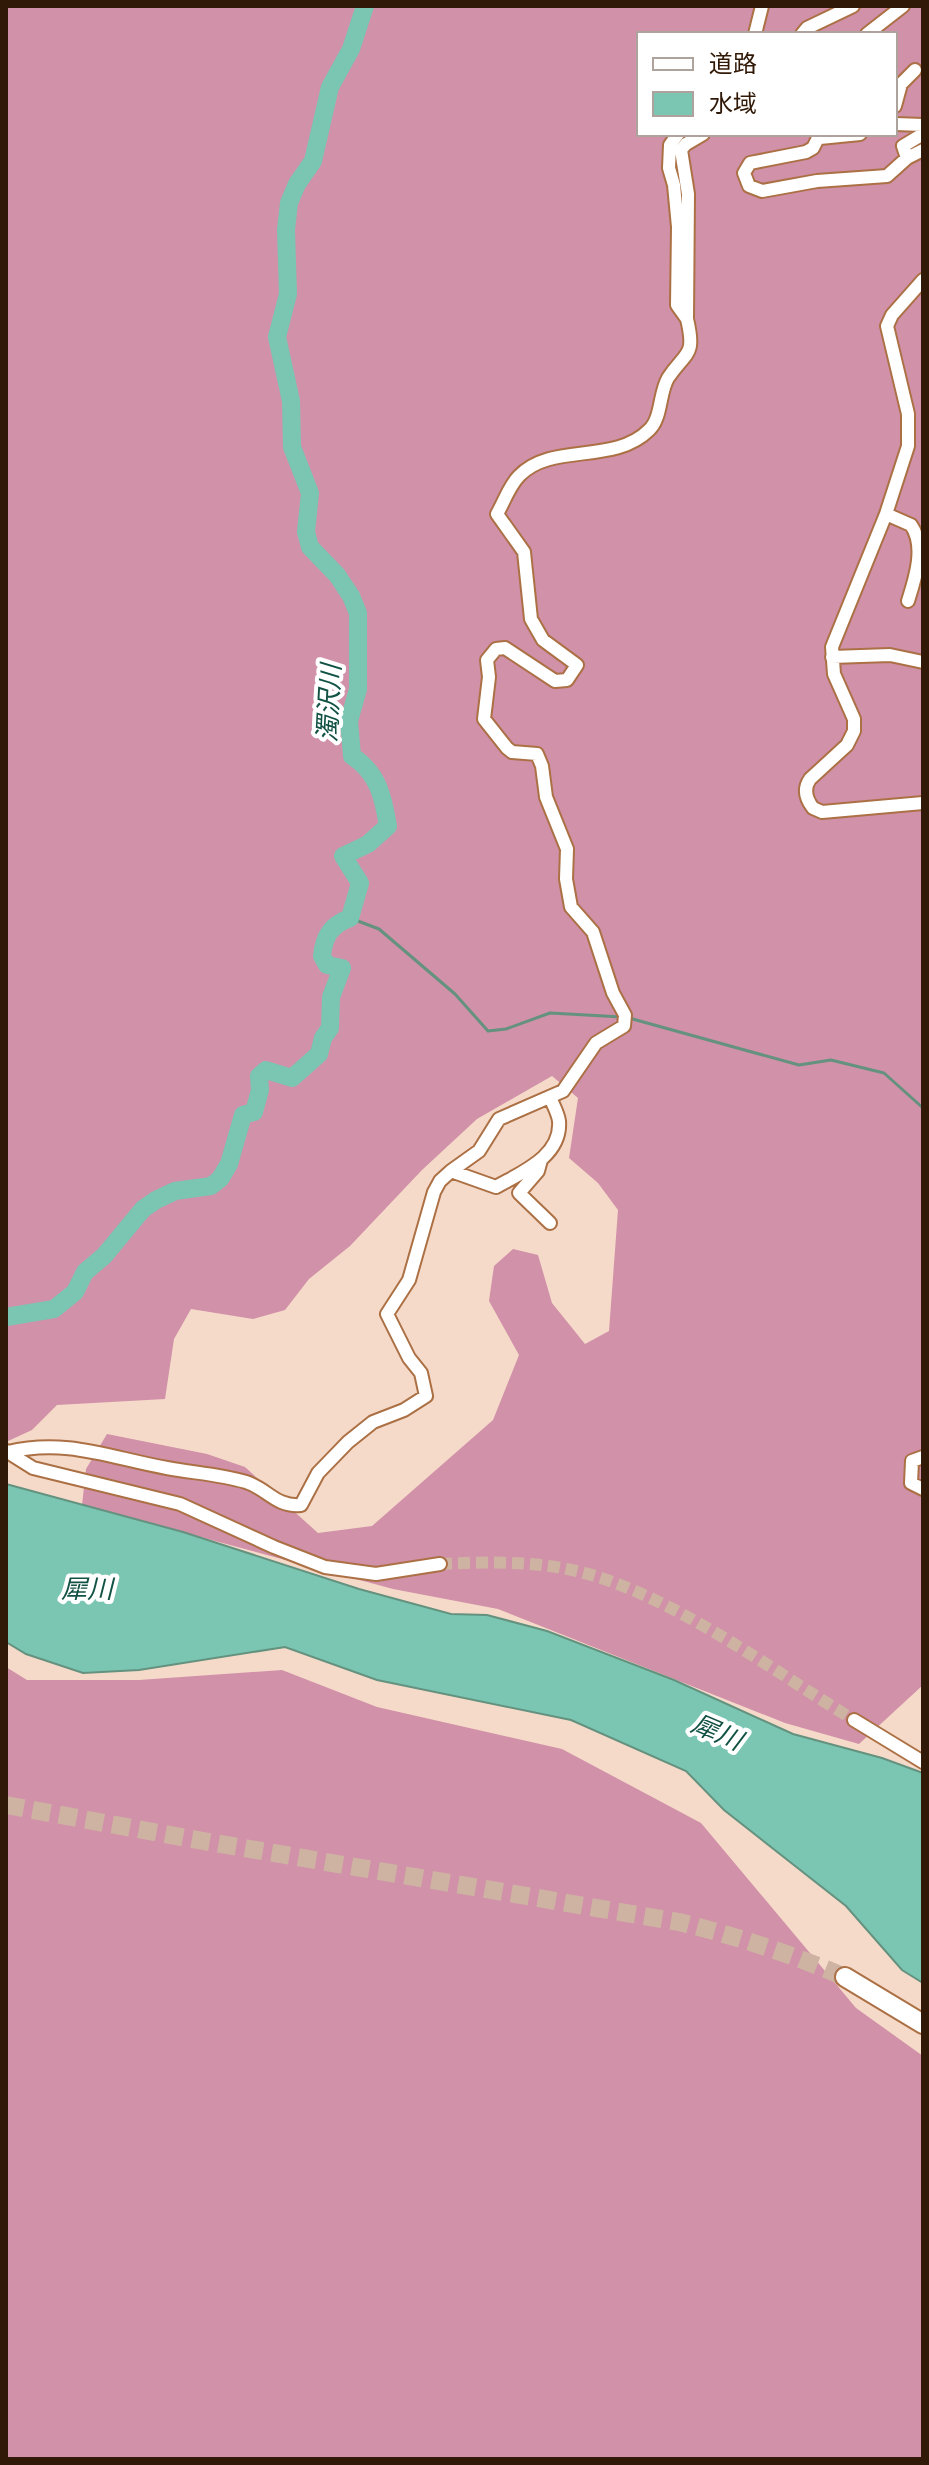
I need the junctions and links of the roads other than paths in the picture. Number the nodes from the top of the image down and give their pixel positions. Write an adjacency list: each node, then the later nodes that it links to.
1 (762, 6): 4 (street)
2 (853, 6): 5 (street)
3 (903, 6): 6 (street)
4 (756, 32)
5 (804, 32)
6 (870, 32)
7 (915, 70): 8 (street)
8 (897, 99)
9 (897, 124): 10 (street)
10 (923, 125)
11 (923, 134): 16 (street)
12 (677, 136): 18 (street)
13 (700, 136): 18 (street)
14 (822, 136): 16 (street)
15 (923, 150): 16 (street)
16 (907, 158)
17 (923, 280): 19 (street)
18 (687, 319): 24 (street)
19 (886, 514): 20 (street); 21 (street)
20 (908, 601)
21 (832, 657): 22 (street); 23 (street)
22 (923, 662)
23 (923, 803)
24 (550, 1097): 25 (street); 26 (street)
25 (541, 1160): 26 (street); 27 (street)
26 (451, 1171): 28 (street)
27 (550, 1223)
28 (7, 1452): 31 (street)
29 (923, 1457): 30 (street)
30 (923, 1489)
31 (440, 1564)
32 (854, 1720): 33 (street)
33 (923, 1762)
34 (845, 1977): 35 (highway)
35 (923, 2024)

